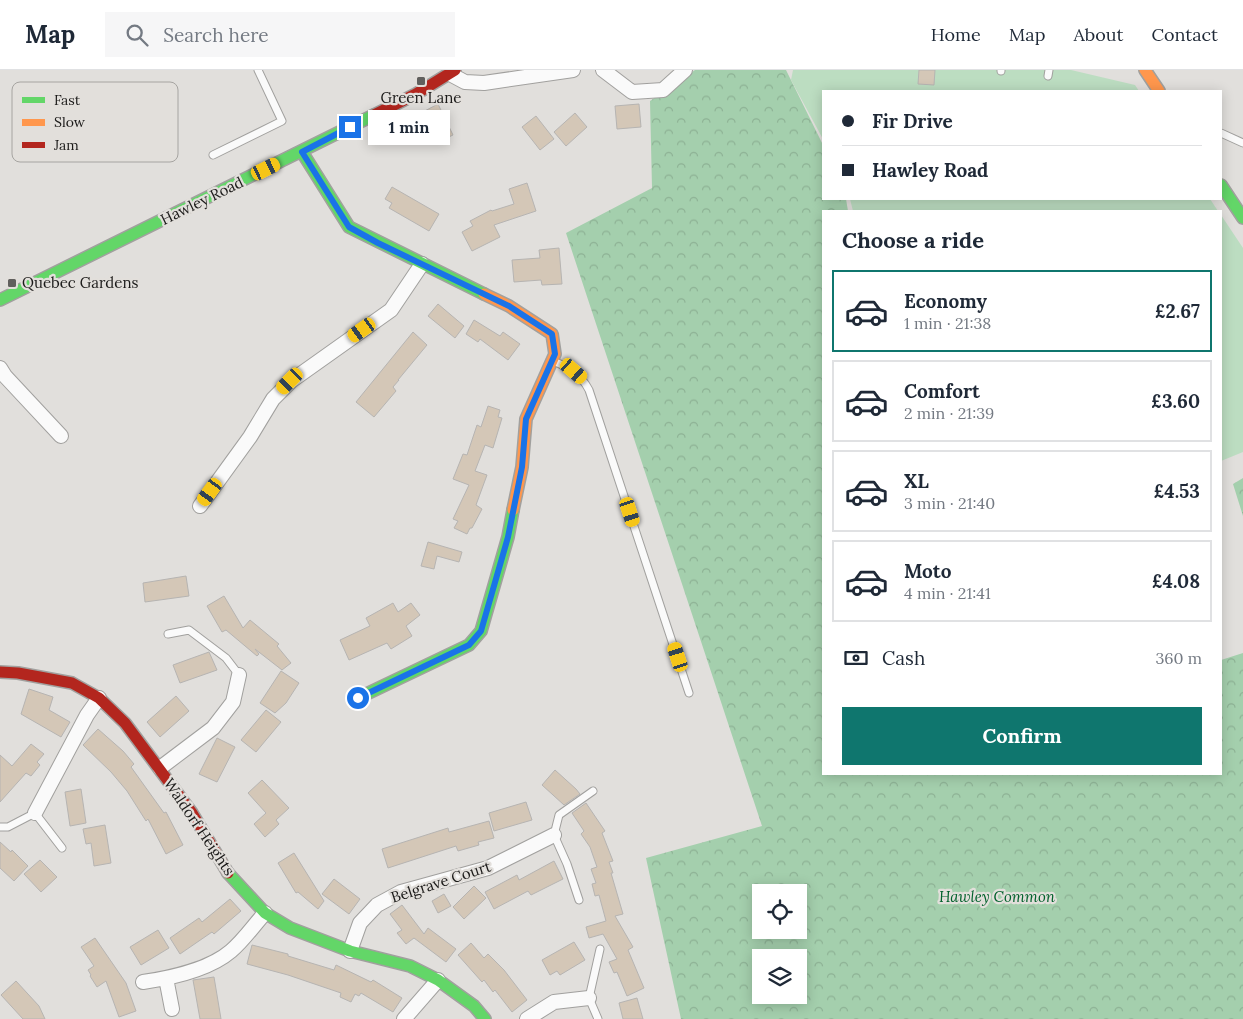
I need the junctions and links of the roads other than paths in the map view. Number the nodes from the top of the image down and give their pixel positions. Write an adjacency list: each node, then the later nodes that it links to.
1 (258, 70): 11 (lane)
2 (573, 70): 6 (street)
3 (602, 70): 4 (street)
4 (685, 70)
5 (1145, 70): 7 (street)
6 (452, 72): 10 (street, Hawley Road)
7 (1158, 90)
8 (1222, 132): 9 (lane)
9 (1243, 143)
10 (302, 152): 14 (street); 15 (street, Hawley Road)
11 (214, 155)
12 (1222, 186): 13 (street)
13 (1243, 218)
14 (422, 264): 16 (street); 19 (street)
15 (0, 300)
16 (552, 361): 23 (lane); 25 (street)
17 (0, 368): 18 (street)
18 (61, 436)
19 (200, 506)
20 (168, 634): 22 (lane)
21 (0, 672): 24 (street, Waldorf Heights)
22 (239, 675): 26 (street)
23 (690, 693)
24 (99, 698): 26 (street, Waldorf Heights); 28 (street)
25 (358, 698)
26 (160, 768): 33 (street, Waldorf Heights)
27 (593, 791): 30 (lane)
28 (35, 813): 29 (lane); 31 (lane)
29 (0, 827)
30 (554, 835): 32 (lane); 35 (street, Belgrave Court)
31 (62, 848)
32 (579, 900)
33 (265, 913): 35 (street, Waldorf Heights); 36 (street)
34 (600, 949): 39 (lane)
35 (350, 951): 37 (street, Waldorf Heights)
36 (166, 978): 38 (street); 40 (street)
37 (438, 980): 41 (street); 42 (street, Waldorf Heights)
38 (143, 982)
39 (590, 998): 43 (street); 44 (lane)
40 (172, 1008)
41 (404, 1019)
42 (485, 1019)
43 (527, 1019)
44 (598, 1019)

